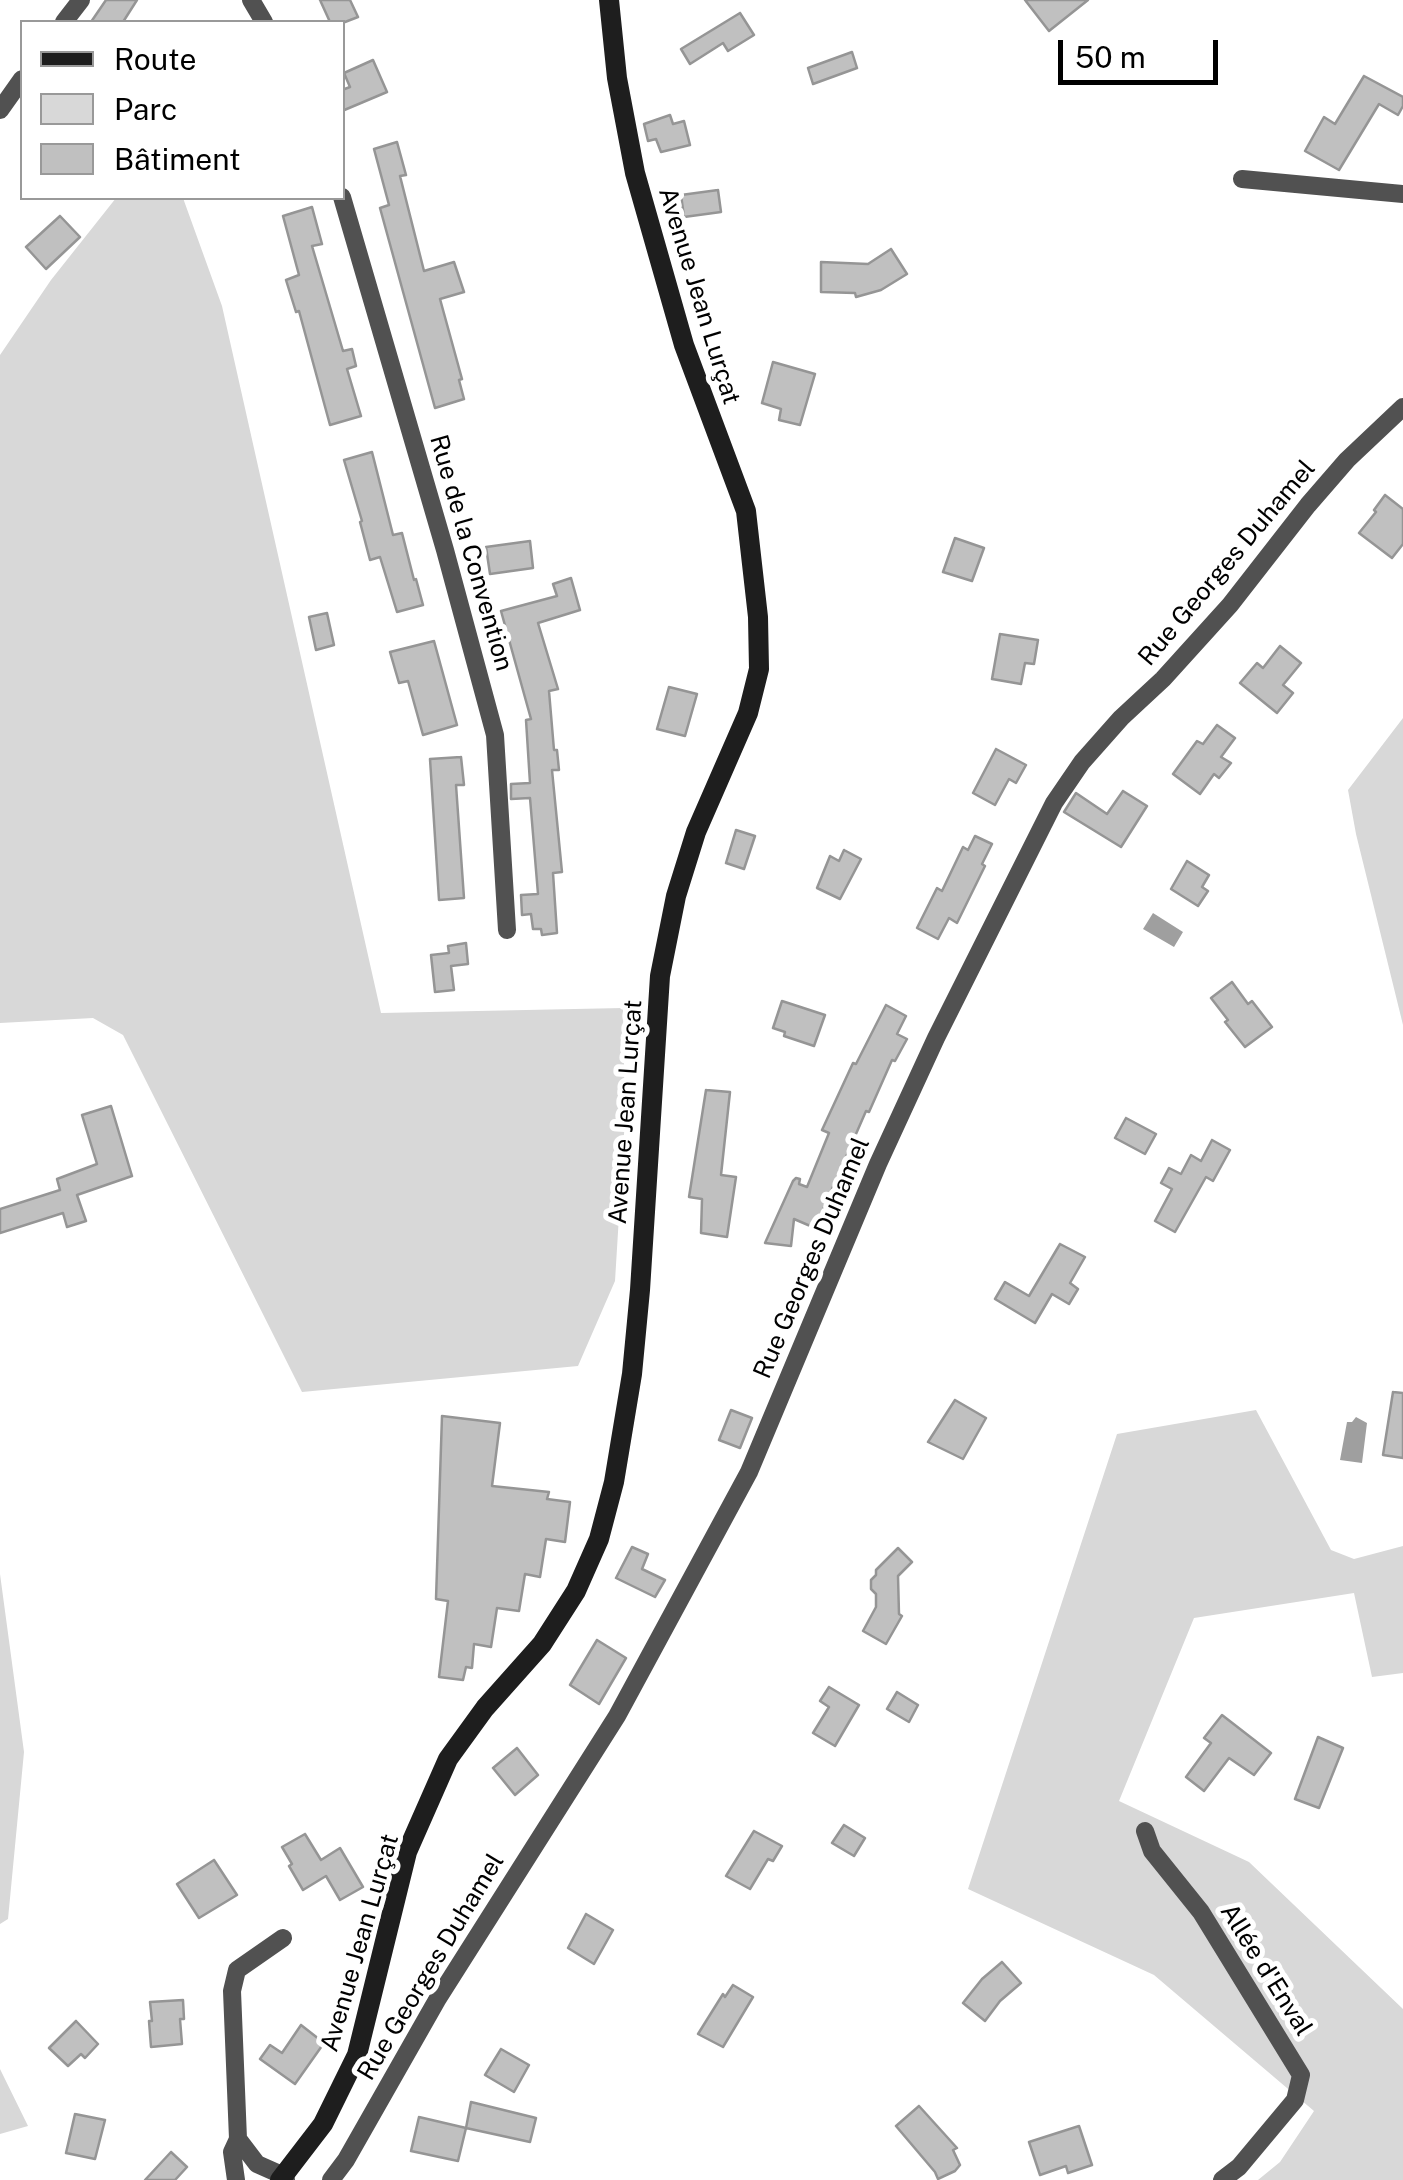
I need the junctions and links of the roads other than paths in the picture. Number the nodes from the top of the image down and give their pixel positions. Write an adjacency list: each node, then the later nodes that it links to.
1 (81, 0): 3 (street)
2 (610, 0): 14 (main road, Avenue Jean Lurçat)
3 (66, 20)
4 (20, 82): 5 (street)
5 (0, 110)
6 (1242, 180): 7 (street)
7 (1403, 194)
8 (343, 200): 10 (street, Rue de la Convention)
9 (1403, 406): 16 (street, Rue Georges Duhamel)
10 (507, 930)
11 (1145, 1831): 17 (street, Allée d'Enval)
12 (283, 1938): 13 (street)
13 (238, 2139): 14 (street); 15 (street)
14 (283, 2179)
15 (236, 2180)
16 (331, 2180)
17 (1222, 2180)

